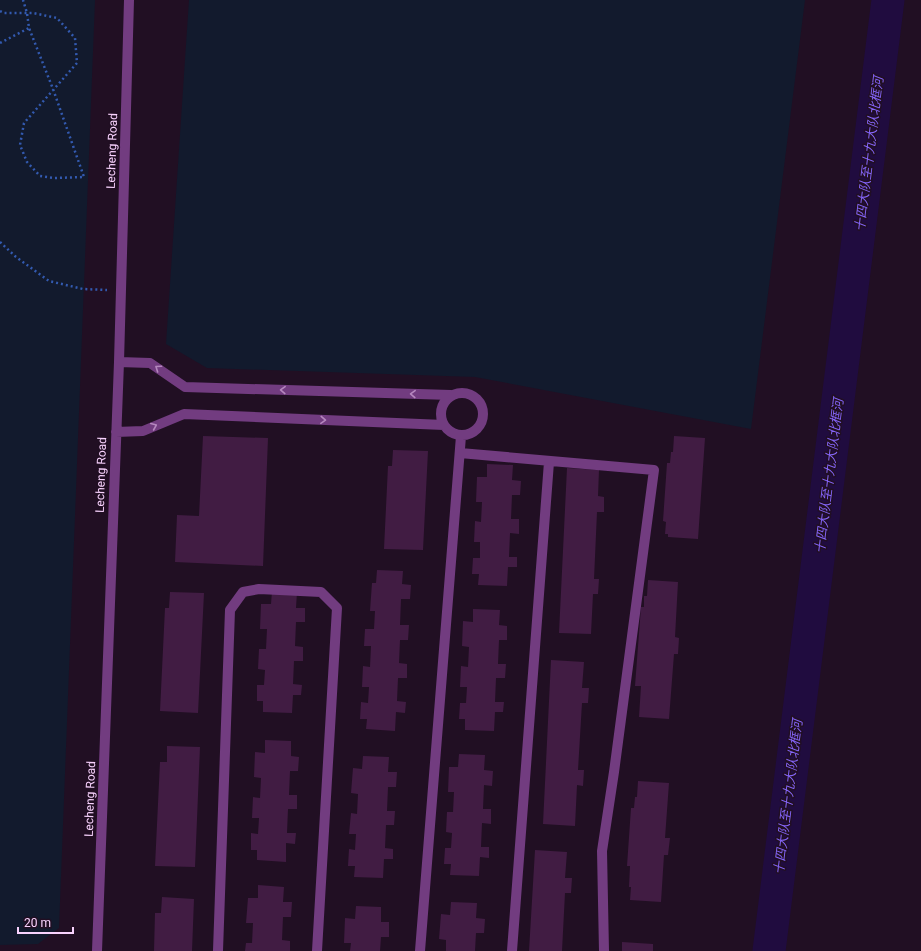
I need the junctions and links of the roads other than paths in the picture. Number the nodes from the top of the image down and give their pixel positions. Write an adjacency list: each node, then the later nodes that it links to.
1 (129, 0): 2 (street, Lecheng Road)
2 (119, 362): 3 (street, one-way to 2); 5 (street, Lecheng Road)
3 (452, 395): 4 (street); 6 (street)
4 (444, 425): 5 (street, one-way to 4); 6 (street)
5 (116, 432): 9 (street, Lecheng Road)
6 (461, 436): 7 (street)
7 (460, 453): 8 (street); 12 (street)
8 (549, 462): 13 (street); 14 (street)
9 (97, 951)
10 (218, 951): 11 (street)
11 (316, 951)
12 (420, 951)
13 (512, 951)
14 (604, 951)

